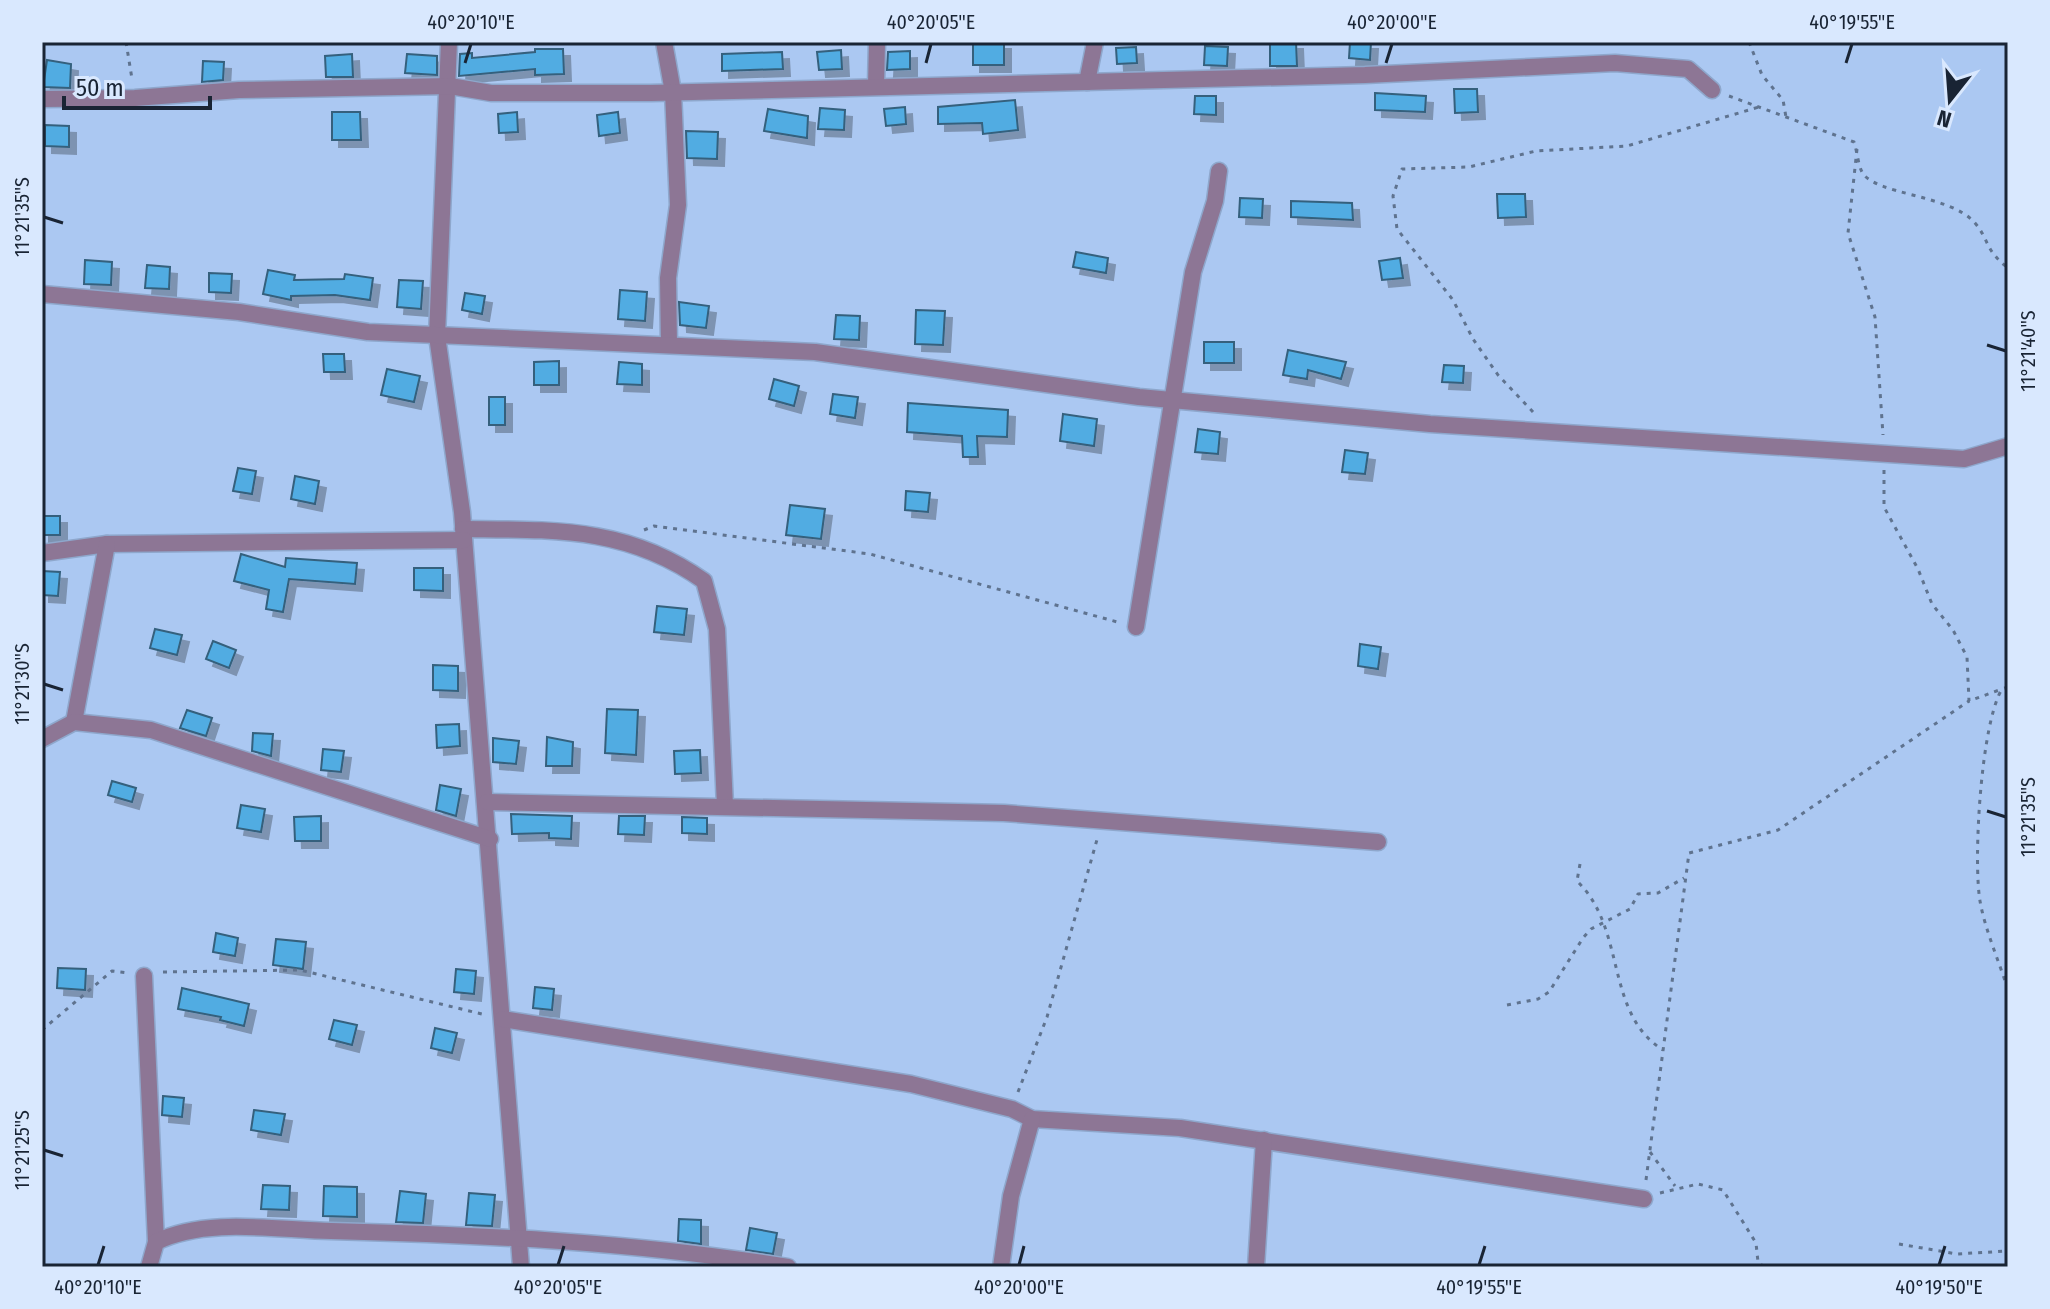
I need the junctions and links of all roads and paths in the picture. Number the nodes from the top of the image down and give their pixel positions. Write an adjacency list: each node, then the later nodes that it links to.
1 (126, 42): 12 (path)
2 (449, 42): 8 (street)
3 (664, 42): 11 (street)
4 (877, 42): 9 (street)
5 (1095, 42): 7 (street)
6 (1749, 42): 15 (path)
7 (1087, 82): 9 (street); 10 (street)
8 (450, 86): 11 (street); 12 (street); 20 (street)
9 (876, 86): 11 (street)
10 (1712, 90): 14 (path)
11 (673, 92): 21 (street)
12 (135, 98): 13 (street)
13 (42, 99)
14 (1759, 107): 15 (path); 23 (path)
15 (1786, 117): 16 (path)
16 (1857, 149): 18 (path); 25 (path)
17 (1219, 171): 22 (street)
18 (2008, 268)
19 (42, 294): 20 (street)
20 (437, 336): 21 (street); 26 (street)
21 (669, 345): 22 (street)
22 (1170, 399): 23 (street); 30 (street)
23 (1553, 432): 25 (street)
24 (2008, 446): 25 (street)
25 (1884, 454): 33 (path)
26 (464, 535): 27 (street); 28 (street); 36 (street)
27 (614, 541): 30 (path); 37 (street)
28 (107, 544): 29 (street); 34 (street)
29 (42, 553)
30 (1136, 627)
31 (2008, 687): 32 (path)
32 (2002, 689): 33 (path); 45 (path)
33 (1969, 701): 42 (path)
34 (74, 722): 35 (street); 39 (street)
35 (42, 739)
36 (487, 802): 37 (street); 39 (street)
37 (725, 806): 38 (street)
38 (1102, 821): 40 (street); 50 (path)
39 (490, 839): 47 (street)
40 (1378, 842)
41 (1580, 864): 43 (path)
42 (1686, 876): 43 (path); 49 (path)
43 (1602, 924): 46 (path); 49 (path)
44 (144, 976): 47 (path); 48 (path); 57 (street)
45 (2008, 990)
46 (1507, 1005)
47 (503, 1019): 50 (street); 56 (street)
48 (42, 1030)
49 (1663, 1050): 53 (path)
50 (1012, 1109): 51 (street)
51 (1032, 1119): 52 (street); 63 (street)
52 (1264, 1140): 55 (street); 64 (street)
53 (1650, 1152): 54 (path); 55 (path)
54 (1675, 1186): 55 (path); 65 (path)
55 (1644, 1199)
56 (520, 1236): 57 (street); 61 (street); 62 (street)
57 (156, 1242): 60 (street)
58 (1899, 1244): 59 (path)
59 (2008, 1251)
60 (149, 1267)
61 (521, 1267)
62 (788, 1267)
63 (1001, 1267)
64 (1256, 1267)
65 (1764, 1267)

